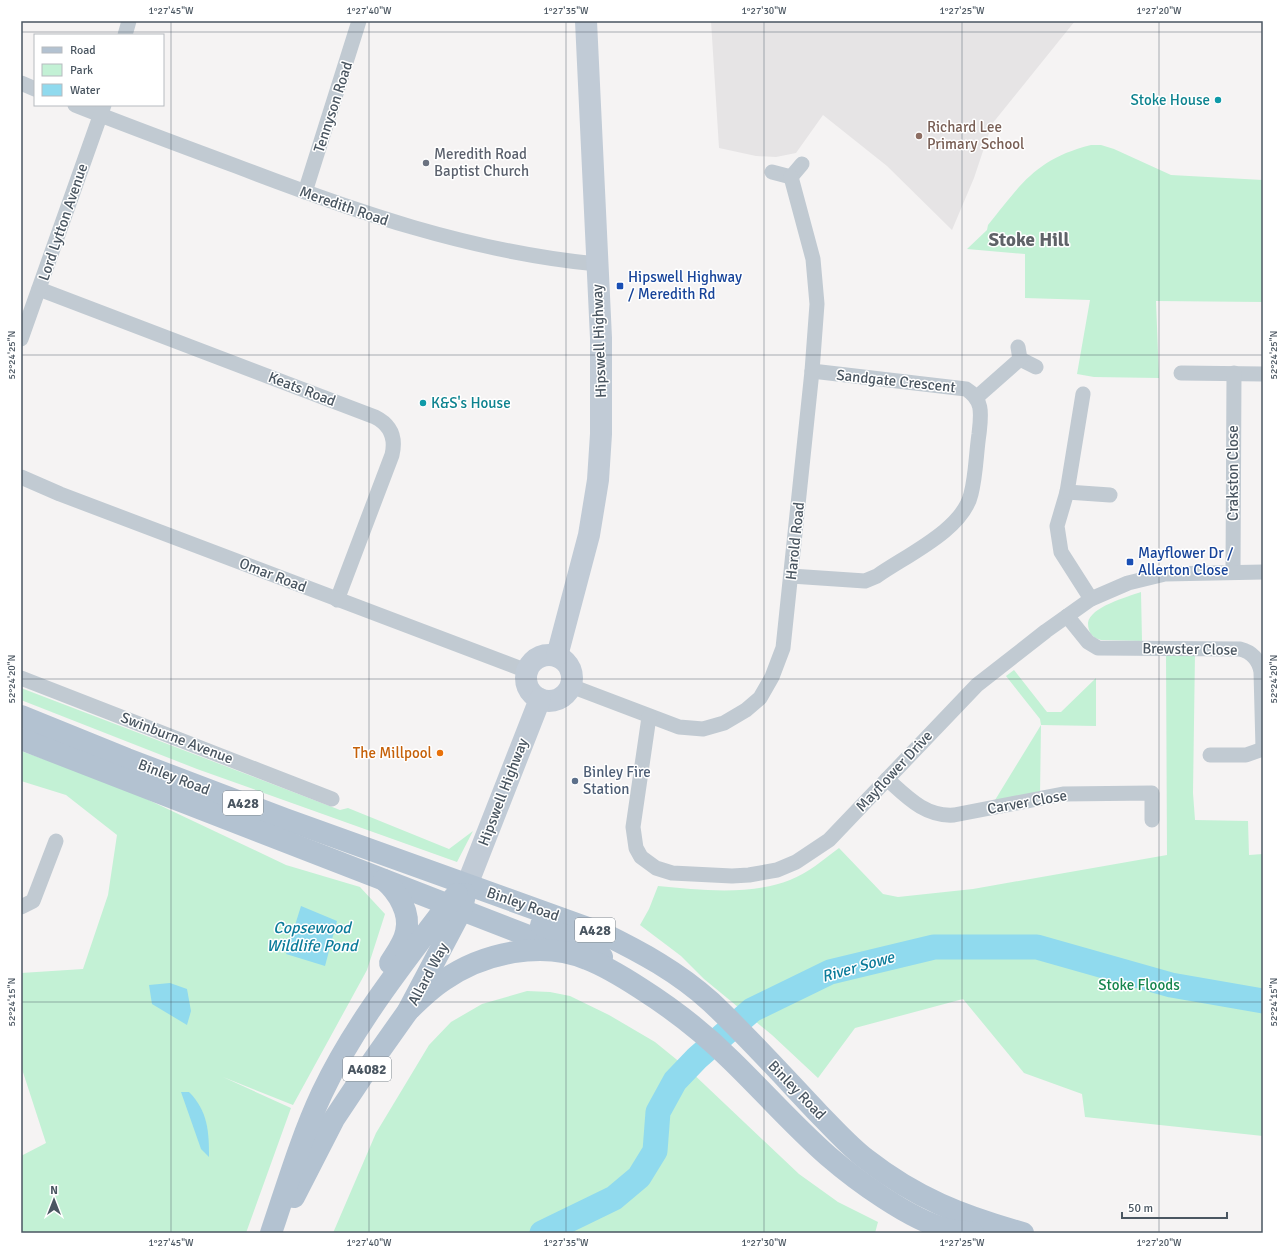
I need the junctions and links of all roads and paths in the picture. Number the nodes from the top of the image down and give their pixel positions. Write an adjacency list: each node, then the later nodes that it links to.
1 (129, 21): 4 (street)
2 (359, 21): 12 (street, Tennyson Road)
3 (586, 21): 13 (street, Hipswell Highway)
4 (125, 34)
5 (21, 84): 6 (street)
6 (34, 89)
7 (80, 106): 8 (street, Meredith Road)
8 (102, 110): 12 (street, Meredith Road); 14 (street, Lord Lytton Avenue)
9 (802, 164): 11 (street)
10 (772, 172): 11 (street)
11 (791, 177): 17 (street, Harold Road)
12 (305, 192): 13 (street, Meredith Road)
13 (597, 264): 32 (street, Hipswell Highway)
14 (39, 290): 15 (street, Lord Lytton Avenue); 30 (street, Keats Road)
15 (21, 339)
16 (1036, 367): 22 (street, Sandgate Crescent)
17 (812, 371): 22 (street, Sandgate Crescent); 28 (street, Harold Road)
18 (1181, 373): 19 (street)
19 (1234, 374): 20 (street); 26 (street, Crakston Close)
20 (1263, 374)
21 (1083, 394): 24 (street)
22 (976, 397): 28 (street, Sandgate Crescent)
23 (21, 477): 30 (street, Omar Road)
24 (1067, 492): 25 (street); 29 (street)
25 (1110, 495)
26 (1233, 572): 27 (street, Mayflower Drive); 29 (street, Mayflower Drive)
27 (1263, 572)
28 (791, 576): 38 (street, Harold Road)
29 (1091, 599): 31 (street, Mayflower Drive)
30 (337, 600): 33 (street, Omar Road)
31 (1068, 616): 40 (street, Brewster Close); 42 (street, Mayflower Drive)
32 (557, 656): 33 (street); 35 (street)
33 (526, 671): 36 (street)
34 (21, 678): 43 (street, Swinburne Avenue)
35 (570, 686): 36 (street); 38 (street, Harold Road)
36 (540, 699): 47 (street, Hipswell Highway)
37 (21, 716): 47 (main road, Binley Road / A428)
38 (650, 717): 42 (street, Mayflower Drive)
39 (21, 739): 46 (main road, Binley Road / A428)
40 (1263, 748): 41 (street, Brewster Close)
41 (1210, 755)
42 (887, 779): 44 (street, Carver Close)
43 (332, 799)
44 (1152, 820)
45 (56, 841): 49 (street)
46 (383, 879): 48 (main road, Binley Road / A428); 53 (main road, Allard Way / A4082)
47 (469, 880): 48 (main road, Allard Way / A4082); 51 (main road); 54 (main road, Binley Road / A428)
48 (455, 906): 50 (main road, Binley Road / A428); 52 (main road, Allard Way / A4082); 53 (main road, Allard Way / A4082)
49 (21, 907)
50 (586, 958): 51 (main road, A428); 52 (main road)
51 (620, 976): 55 (main road, A428)
52 (408, 1011): 57 (main road, Allard Way / A4082)
53 (347, 1047): 56 (main road, Allard Way / A4082)
54 (970, 1224): 55 (main road, A428); 58 (main road, Binley Road / A428)
55 (945, 1231)
56 (271, 1233)
57 (276, 1233)
58 (1023, 1233)

